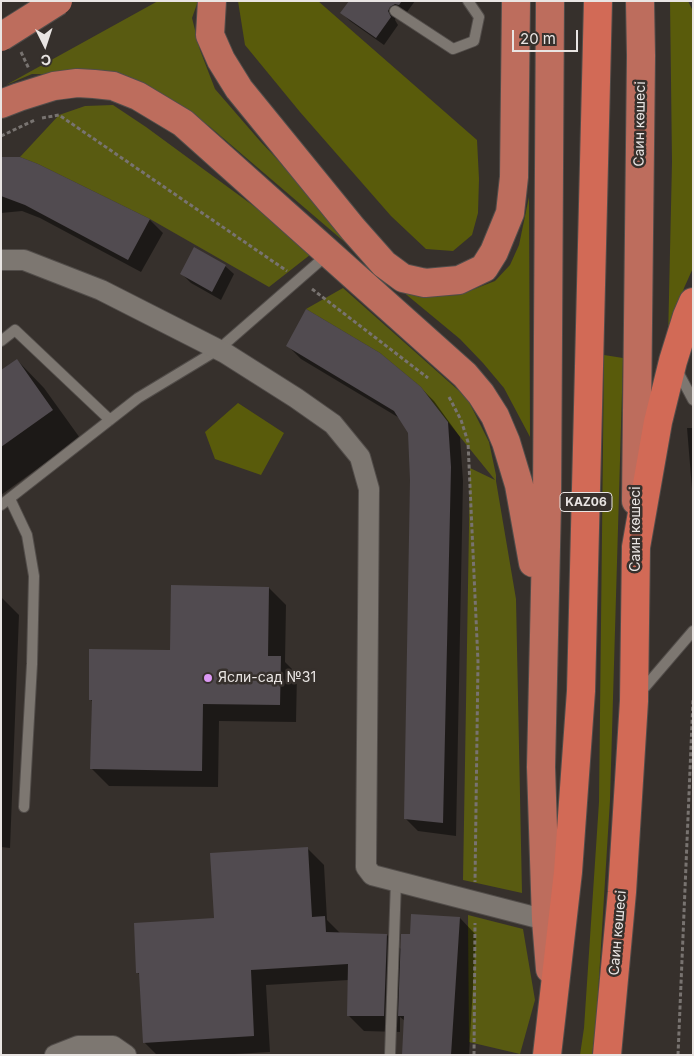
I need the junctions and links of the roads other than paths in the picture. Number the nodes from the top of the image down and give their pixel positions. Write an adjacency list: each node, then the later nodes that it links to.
1 (58, 1): 9 (main road, bridge)
2 (212, 1): 4 (main road)
3 (468, 1): 8 (lane)
4 (516, 1)
5 (550, 1): 22 (main road)
6 (598, 1): 27 (highway, KАZ06)
7 (640, 1): 20 (main road, Саин көшесі)
8 (395, 11)
9 (1, 37)
10 (1, 104): 11 (main road)
11 (329, 253): 15 (lane); 22 (main road)
12 (1, 260): 15 (street)
13 (693, 302): 16 (highway)
14 (1, 341): 18 (lane)
15 (219, 350): 18 (lane); 25 (street)
16 (673, 361): 17 (lane); 20 (highway)
17 (693, 400)
18 (110, 420): 19 (lane)
19 (6, 502): 24 (lane)
20 (636, 547): 23 (highway, Саин көшесі)
21 (693, 630): 23 (lane)
22 (544, 642): 26 (main road)
23 (634, 701): 32 (highway, Саин көшесі)
24 (24, 807)
25 (396, 882): 26 (street); 30 (lane)
26 (546, 920): 27 (main road)
27 (552, 1001): 31 (highway, KАZ06)
28 (55, 1055): 29 (street)
29 (126, 1055)
30 (390, 1055)
31 (547, 1055)
32 (607, 1055)

